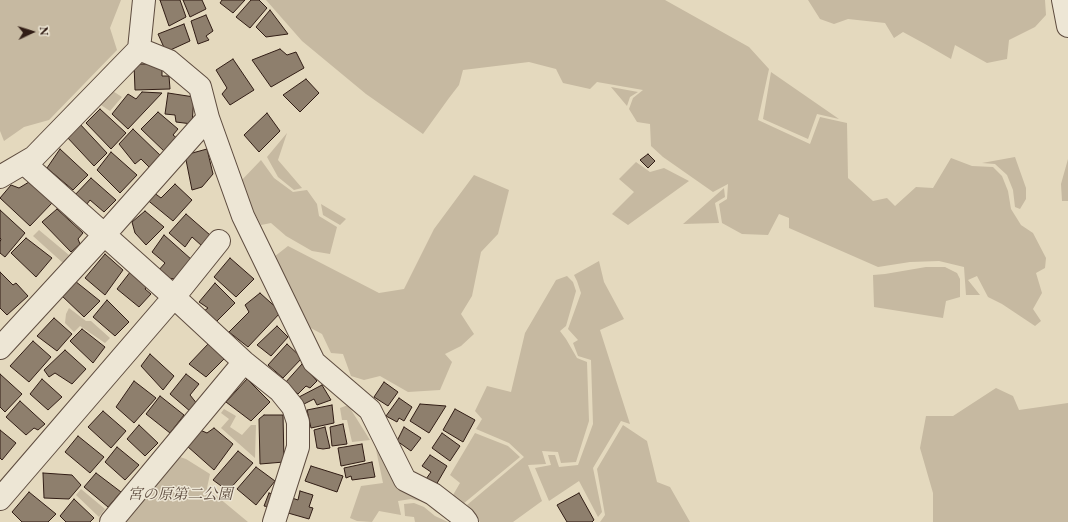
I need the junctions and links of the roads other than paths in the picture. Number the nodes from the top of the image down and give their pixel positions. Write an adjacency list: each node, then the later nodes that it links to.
1 (144, 0): 4 (street)
2 (1063, 0): 3 (street)
3 (1068, 26)
4 (139, 49): 5 (street); 6 (street)
5 (208, 118): 8 (street); 16 (street)
6 (24, 163): 7 (street); 8 (street)
7 (0, 177)
8 (104, 235): 10 (street); 11 (street)
9 (219, 241): 10 (street)
10 (174, 297): 12 (street); 13 (street)
11 (0, 348)
12 (244, 362): 14 (street); 15 (street)
13 (0, 499)
14 (113, 522)
15 (274, 522)
16 (467, 522)

